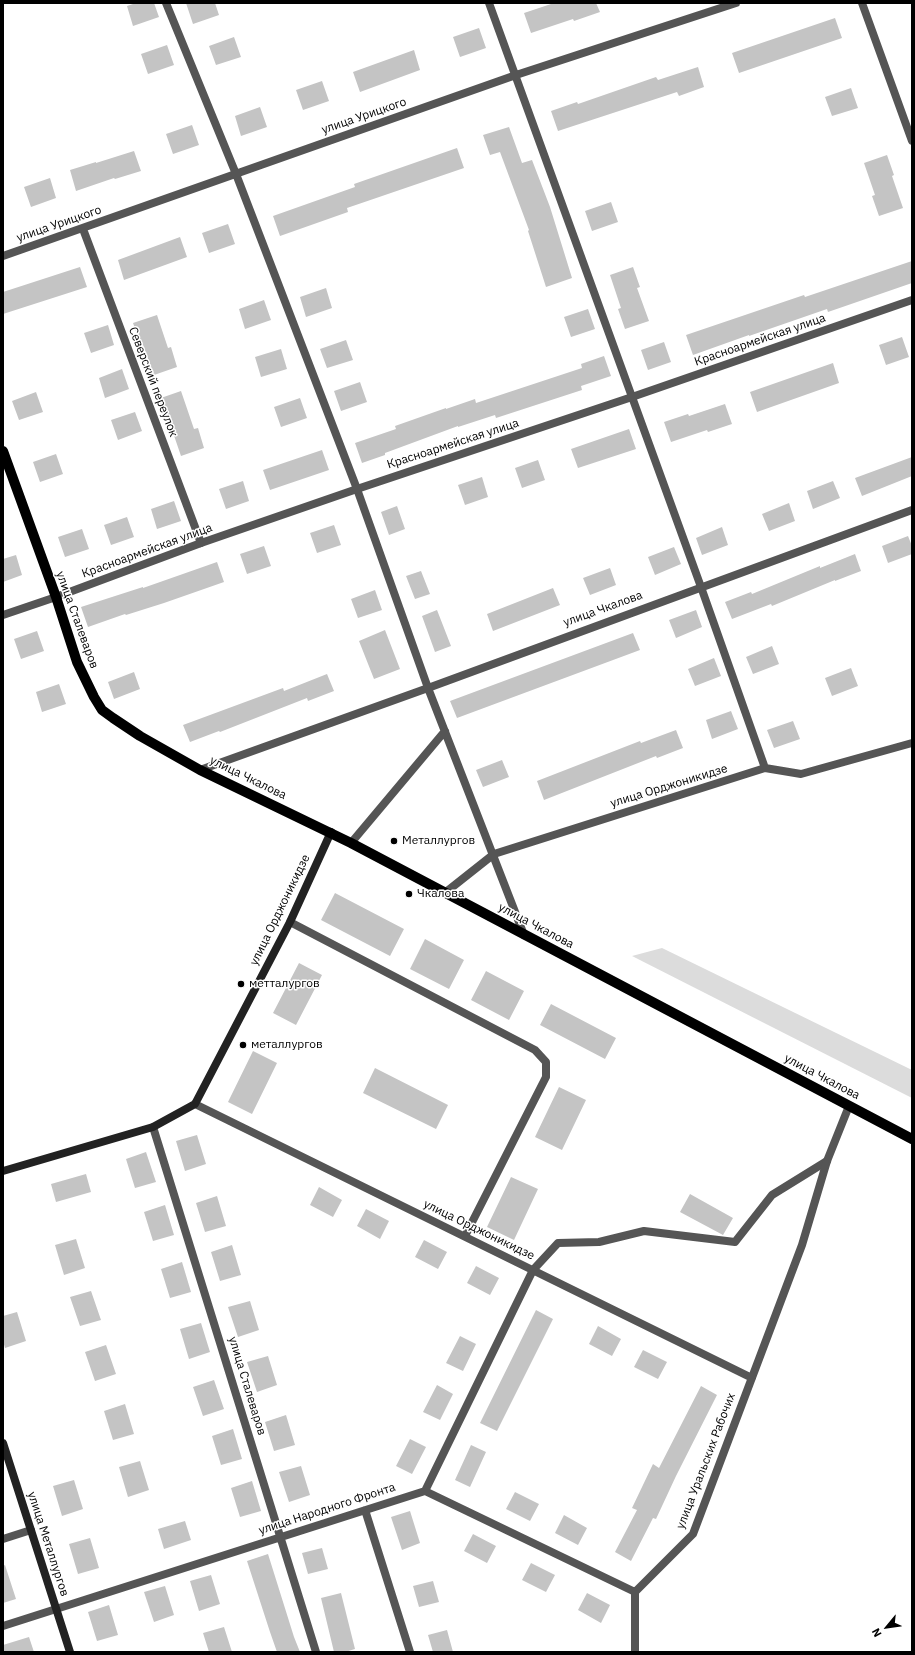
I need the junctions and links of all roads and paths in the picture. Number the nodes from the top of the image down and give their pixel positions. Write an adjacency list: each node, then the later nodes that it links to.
1 (166, 3): 8 (street)
2 (489, 3): 5 (street)
3 (736, 3): 5 (street, улица Урицкого)
4 (862, 3): 6 (street)
5 (516, 75): 8 (street, улица Урицкого); 12 (street)
6 (908, 117): 7 (street)
7 (912, 141)
8 (236, 174): 9 (street, улица Урицкого); 14 (street)
9 (83, 229): 10 (street, улица Урицкого); 16 (street, Северский переулок)
10 (3, 256)
11 (912, 300): 12 (street, Красноармейская улица)
12 (632, 398): 14 (street, Красноармейская улица); 17 (street)
13 (3, 451): 18 (main road, улица Сталеваров)
14 (357, 489): 16 (street, Красноармейская улица); 20 (street)
15 (912, 510): 17 (street, улица Чкалова)
16 (201, 543): 18 (street, Красноармейская улица)
17 (701, 587): 20 (street, улица Чкалова); 23 (street)
18 (56, 597): 19 (street, Красноармейская улица); 24 (main road, улица Сталеваров)
19 (3, 615)
20 (428, 688): 21 (street); 24 (street, улица Чкалова)
21 (445, 731): 26 (street); 27 (street)
22 (912, 743): 23 (street, улица Орджоникидзе)
23 (765, 768): 27 (street, улица Орджоникидзе)
24 (200, 770): 25 (main road, улица Чкалова)
25 (331, 832): 26 (main road, улица Чкалова); 29 (main road, улица Орджоникидзе)
26 (351, 843): 28 (main road, улица Чкалова)
27 (494, 854): 28 (street, улица Орджоникидзе); 30 (street)
28 (446, 892): 30 (main road, улица Чкалова)
29 (290, 922): 31 (main road, улица Орджоникидзе); 37 (street)
30 (524, 935): 32 (main road, улица Чкалова)
31 (195, 1104): 33 (main road); 37 (street, улица Орджоникидзе)
32 (849, 1106): 34 (main road, улица Чкалова); 35 (street, улица Уральских Рабочих)
33 (153, 1127): 36 (main road); 44 (street, улица Сталеваров)
34 (912, 1139)
35 (827, 1161): 38 (street); 39 (street, улица Уральских Рабочих)
36 (3, 1171)
37 (465, 1236): 38 (street, улица Орджоникидзе)
38 (533, 1270): 39 (street, улица Орджоникидзе); 41 (street)
39 (752, 1378): 46 (street, улица Уральских Рабочих)
40 (3, 1443): 43 (main road, улица Металлургов)
41 (425, 1491): 42 (street, улица Народного Фронта); 46 (street)
42 (365, 1510): 44 (street, улица Народного Фронта); 51 (street)
43 (31, 1530): 45 (street); 47 (main road, улица Металлургов)
44 (280, 1537): 47 (street, улица Народного Фронта); 50 (street, улица Сталеваров)
45 (3, 1539)
46 (635, 1592): 52 (street)
47 (57, 1610): 48 (street, улица Народного Фронта); 49 (main road, улица Металлургов)
48 (3, 1626)
49 (70, 1652)
50 (316, 1652)
51 (410, 1652)
52 (635, 1652)

